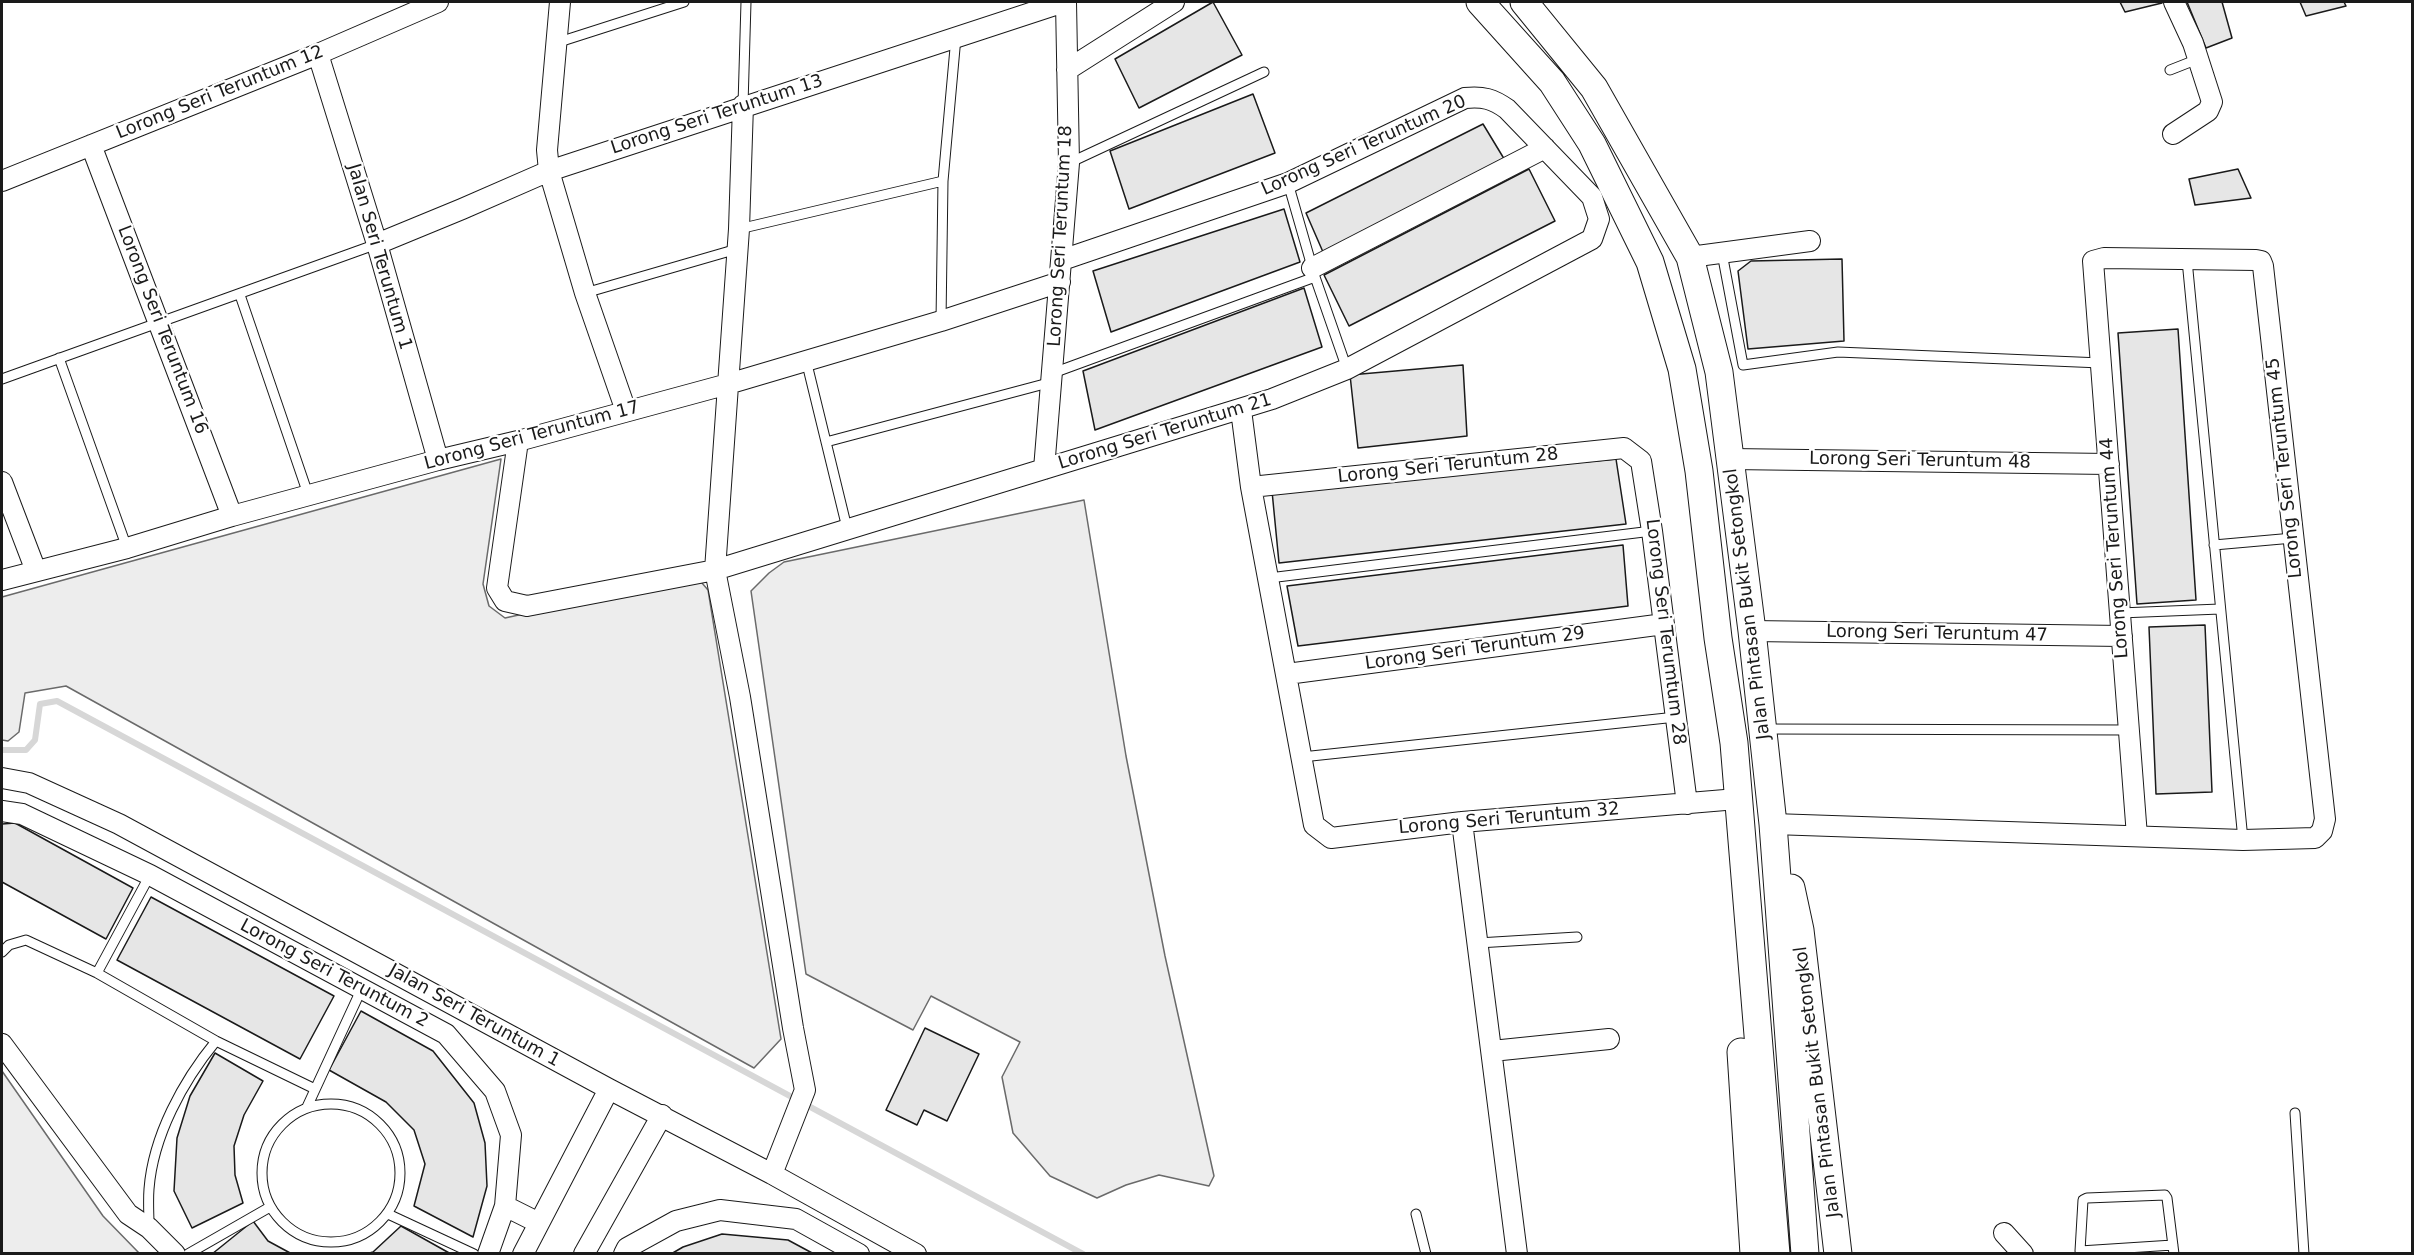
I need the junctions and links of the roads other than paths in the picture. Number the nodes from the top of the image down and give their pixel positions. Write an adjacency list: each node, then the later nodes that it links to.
1 (438, 2): 12 (street, Lorong Seri Teruntum 12)
2 (560, 2): 11 (street)
3 (684, 2): 11 (lane)
4 (746, 2): 17 (lane)
5 (1065, 2): 10 (street, Lorong Seri Teruntum 13); 14 (street, Lorong Seri Teruntum 18)
6 (1174, 2): 14 (street)
7 (1480, 2): 79 (main road, Jalan Pintasan Bukit Setongkol)
8 (1524, 2): 31 (main road, Jalan Pintasan Bukit Setongkol)
9 (2174, 2): 13 (street)
10 (956, 37): 17 (street, Lorong Seri Teruntum 13); 24 (lane)
11 (556, 43): 22 (street)
12 (318, 54): 19 (street, Lorong Seri Teruntum 12); 29 (street, Jalan Seri Teruntum 1)
13 (2198, 59): 15 (lane); 18 (street)
14 (1067, 70): 21 (street, Lorong Seri Teruntum 18)
15 (2170, 70)
16 (1264, 72): 21 (lane)
17 (743, 105): 22 (street, Lorong Seri Teruntum 13); 26 (street)
18 (2173, 134)
19 (91, 145): 23 (street, Lorong Seri Teruntum 12); 40 (street, Lorong Seri Teruntum 16)
20 (1545, 148): 25 (street, Lorong Seri Teruntum 20); 27 (street, Lorong Seri Teruntum 20); 35 (street)
21 (1069, 163): 32 (street, Lorong Seri Teruntum 18)
22 (549, 171): 29 (street, Lorong Seri Teruntum 13); 37 (street)
23 (2, 181)
24 (944, 181): 26 (lane); 39 (lane)
25 (1288, 183): 32 (street, Lorong Seri Teruntum 20); 35 (lane)
26 (738, 239): 37 (lane); 47 (street)
27 (1593, 239): 44 (street, Lorong Seri Teruntum 21)
28 (1810, 241): 30 (street)
29 (377, 244): 38 (lane); 53 (street, Jalan Seri Teruntum 1)
30 (1722, 253): 31 (street); 43 (lane)
31 (1690, 257): 52 (main road, Jalan Pintasan Bukit Setongkol)
32 (1062, 260): 36 (street, Lorong Seri Teruntum 18)
33 (2093, 261): 34 (street, Lorong Seri Teruntum 45); 43 (street, Lorong Seri Teruntum 44)
34 (2187, 261): 63 (street, Lorong Seri Teruntum 45); 64 (lane)
35 (1313, 272): 44 (lane); 45 (lane)
36 (1060, 282): 39 (street, Lorong Seri Teruntum 17); 45 (street, Lorong Seri Teruntum 18)
37 (585, 293): 49 (street)
38 (240, 295): 40 (lane); 59 (lane)
39 (941, 321): 42 (street, Lorong Seri Teruntum 17)
40 (159, 322): 41 (lane); 60 (street, Lorong Seri Teruntum 16)
41 (59, 358): 46 (lane); 65 (lane)
42 (806, 360): 47 (street, Lorong Seri Teruntum 17); 51 (lane)
43 (2101, 363): 55 (street, Lorong Seri Teruntum 44)
44 (1347, 369): 48 (street, Lorong Seri Teruntum 21)
45 (1053, 378): 51 (lane); 56 (street, Lorong Seri Teruntum 18)
46 (2, 379)
47 (728, 384): 49 (street, Lorong Seri Teruntum 17); 66 (street)
48 (1241, 410): 56 (street, Lorong Seri Teruntum 21); 58 (street)
49 (626, 411): 50 (street, Lorong Seri Teruntum 17)
50 (518, 441): 53 (street, Lorong Seri Teruntum 17); 66 (street, Lorong Seri Teruntum 21)
51 (826, 442): 61 (lane)
52 (1731, 459): 55 (street, Lorong Seri Teruntum 48); 73 (main road, Jalan Pintasan Bukit Setongkol)
53 (438, 460): 59 (street, Lorong Seri Teruntum 17)
54 (1641, 461): 58 (street, Lorong Seri Teruntum 28); 62 (street, Lorong Seri Terumtum 28)
55 (2109, 464): 71 (street, Lorong Seri Teruntum 44)
56 (1044, 469): 61 (street, Lorong Seri Teruntum 21)
57 (2, 482): 67 (street)
58 (1251, 487): 68 (street)
59 (309, 497): 60 (street, Lorong Seri Teruntum 17)
60 (232, 516): 65 (street, Lorong Seri Teruntum 17)
61 (847, 528): 66 (street, Lorong Seri Teruntum 21)
62 (1652, 531): 68 (lane); 72 (street, Lorong Seri Terumtum 28)
63 (2293, 538): 64 (lane); 88 (street, Lorong Seri Teruntum 45)
64 (2214, 545): 70 (lane)
65 (128, 548): 67 (street, Lorong Seri Teruntum 17)
66 (715, 570): 105 (street)
67 (36, 571): 69 (street, Lorong Seri Teruntum 17)
68 (1269, 578): 75 (street)
69 (2, 580)
70 (2220, 609): 71 (lane); 88 (lane)
71 (2120, 613): 74 (street, Lorong Seri Teruntum 44)
72 (1664, 624): 75 (street, Lorong Seri Teruntum 29); 76 (street, Lorong Seri Terumtum 28)
73 (1752, 631): 74 (street, Lorong Seri Teruntum 47); 77 (main road, Jalan Pintasan Bukit Setongkol)
74 (2122, 636): 78 (street, Lorong Seri Teruntum 44)
75 (1287, 674): 80 (street)
76 (1676, 717): 80 (lane); 83 (street, Lorong Seri Terumtum 28)
77 (1763, 729): 78 (lane); 86 (main road, Jalan Pintasan Bukit Setongkol)
78 (2129, 730): 87 (street, Lorong Seri Teruntum 44)
79 (1734, 743): 82 (main road); 129 (main road, Jalan Pintasan Bukit Setongkol)
80 (1302, 757): 85 (street, Lorong Seri Teruntum 32)
81 (2, 778): 101 (street, Jalan Seri Teruntum 1)
82 (1725, 800): 83 (street, Lorong Seri Teruntum 32); 128 (main road)
83 (1687, 804): 85 (street, Lorong Seri Teruntum 32)
84 (2, 811): 90 (street, Lorong Seri Teruntum 2)
85 (1462, 822): 92 (street)
86 (1773, 824): 87 (street); 89 (main road, Jalan Pintasan Bukit Setongkol)
87 (2137, 836): 88 (street)
88 (2243, 840)
89 (1775, 858): 117 (main road); 130 (main road, Jalan Pintasan Bukit Setongkol)
90 (150, 875): 94 (lane); 95 (street, Lorong Seri Teruntum 2)
91 (1577, 937): 92 (lane)
92 (1478, 943): 99 (street)
93 (2, 952): 94 (lane)
94 (97, 973): 97 (lane)
95 (362, 988): 100 (lane); 106 (street, Lorong Seri Teruntum 2)
96 (1609, 1039): 99 (street)
97 (216, 1041): 100 (lane); 111 (lane)
98 (2, 1044): 111 (street)
99 (1492, 1051): 127 (street)
100 (315, 1089): 102 (lane)
101 (609, 1089): 104 (street, Jalan Seri Teruntum 1); 110 (street)
102 (307, 1107): 107 (lane); 108 (lane)
103 (2295, 1113): 132 (lane)
104 (662, 1116): 105 (street, Jalan Seri Teruntum 1); 112 (street)
105 (772, 1174): 125 (street, Jalan Seri Teruntum 1)
106 (505, 1206): 110 (street); 121 (street, Lorong Seri Teruntum 2)
107 (270, 1207): 108 (lane); 119 (lane)
108 (388, 1214): 120 (lane)
109 (1416, 1214): 126 (lane)
110 (539, 1223): 122 (street)
111 (149, 1228): 118 (street)
112 (597, 1231): 115 (street); 123 (street)
113 (2004, 1233): 131 (street)
114 (2173, 1249): 116 (lane); 116 (lane)
115 (625, 1251): 124 (street)
116 (2080, 1252)
117 (1805, 1253)
118 (175, 1254)
119 (188, 1254)
120 (474, 1254)
121 (488, 1254)
122 (524, 1254)
123 (584, 1254)
124 (859, 1254)
125 (916, 1254)
126 (1426, 1254)
127 (1517, 1254)
128 (1754, 1254)
129 (1776, 1254)
130 (1838, 1254)
131 (2023, 1254)
132 (2304, 1254)

